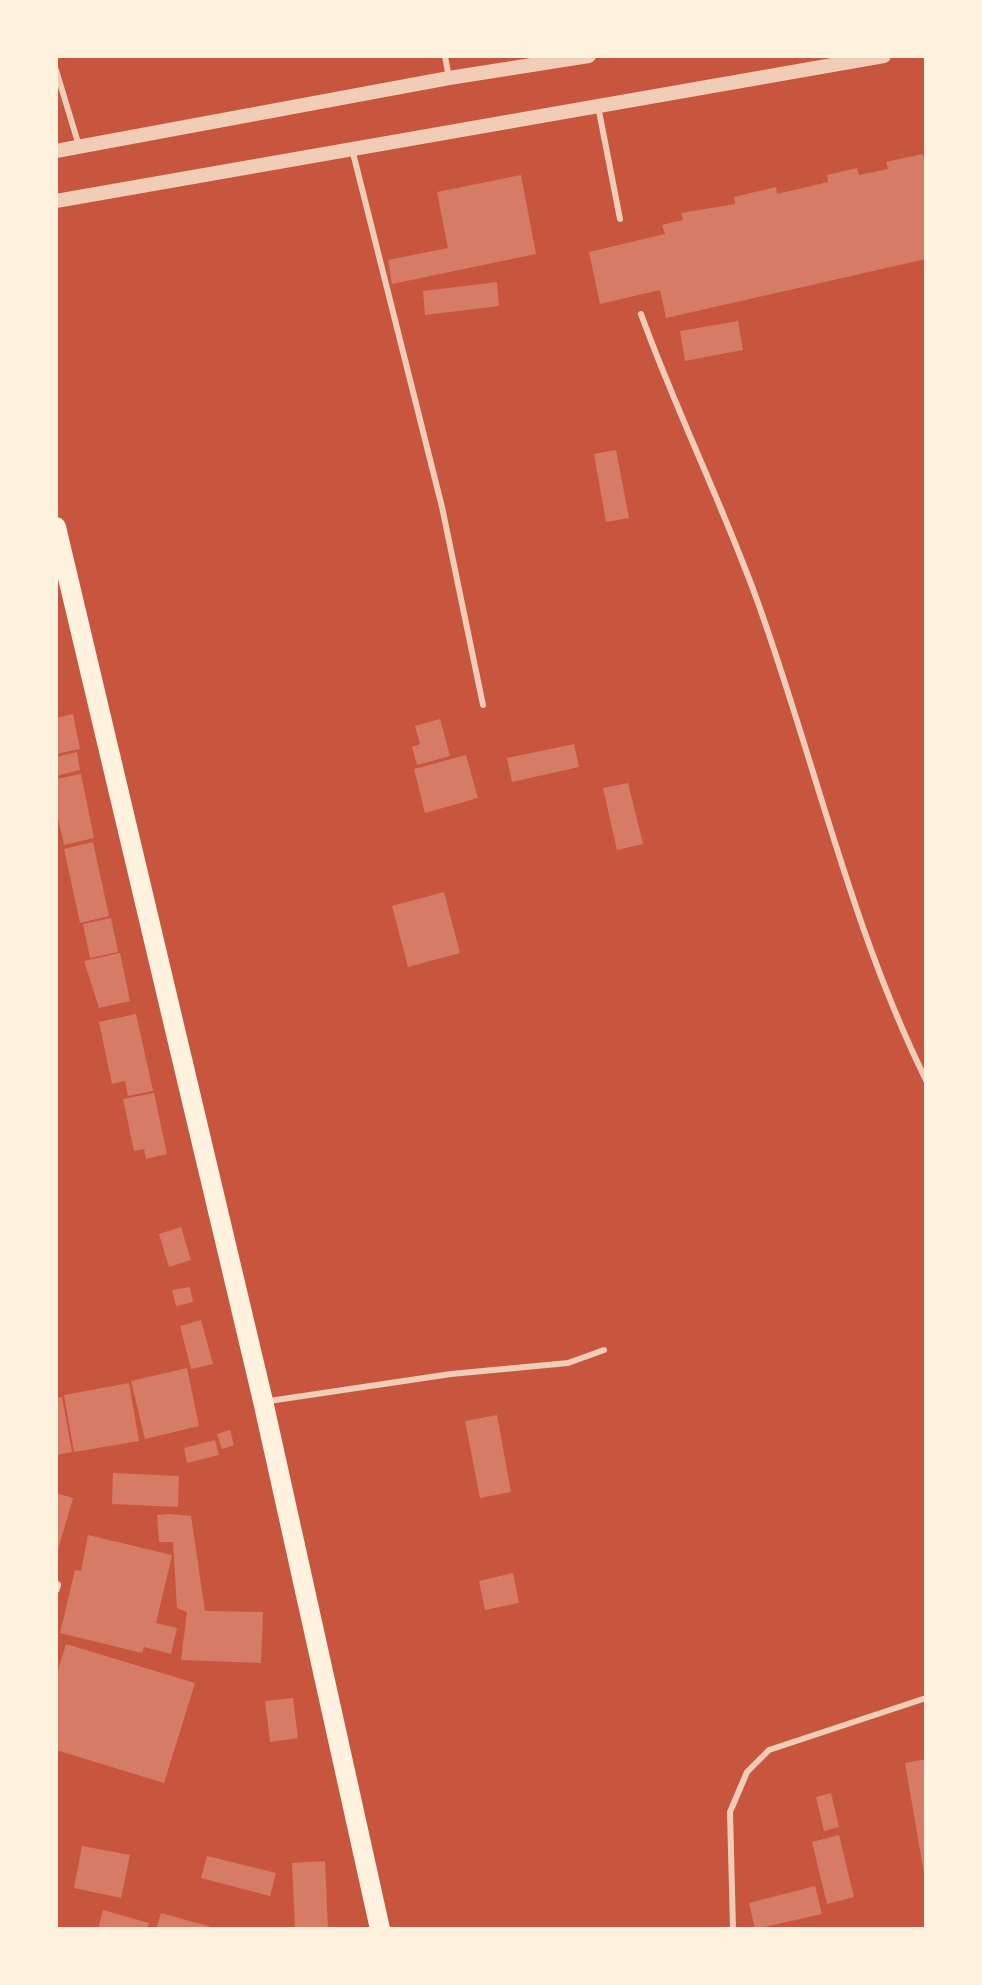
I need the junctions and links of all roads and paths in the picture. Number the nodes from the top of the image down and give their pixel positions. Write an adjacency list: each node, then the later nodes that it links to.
1 (445, 56): 5 (lane)
2 (589, 56): 5 (street)
3 (884, 56): 6 (street)
4 (56, 70): 7 (lane)
5 (449, 78): 7 (street)
6 (598, 106): 8 (street); 11 (lane)
7 (79, 146): 9 (street)
8 (352, 149): 10 (street); 14 (lane)
9 (56, 151)
10 (56, 201)
11 (620, 219)
12 (641, 314): 15 (lane)
13 (56, 527): 17 (main road)
14 (483, 705)
15 (926, 1080)
16 (604, 1350): 17 (lane)
17 (263, 1401): 19 (main road)
18 (926, 1698): 20 (lane)
19 (380, 1929)
20 (733, 1929)

